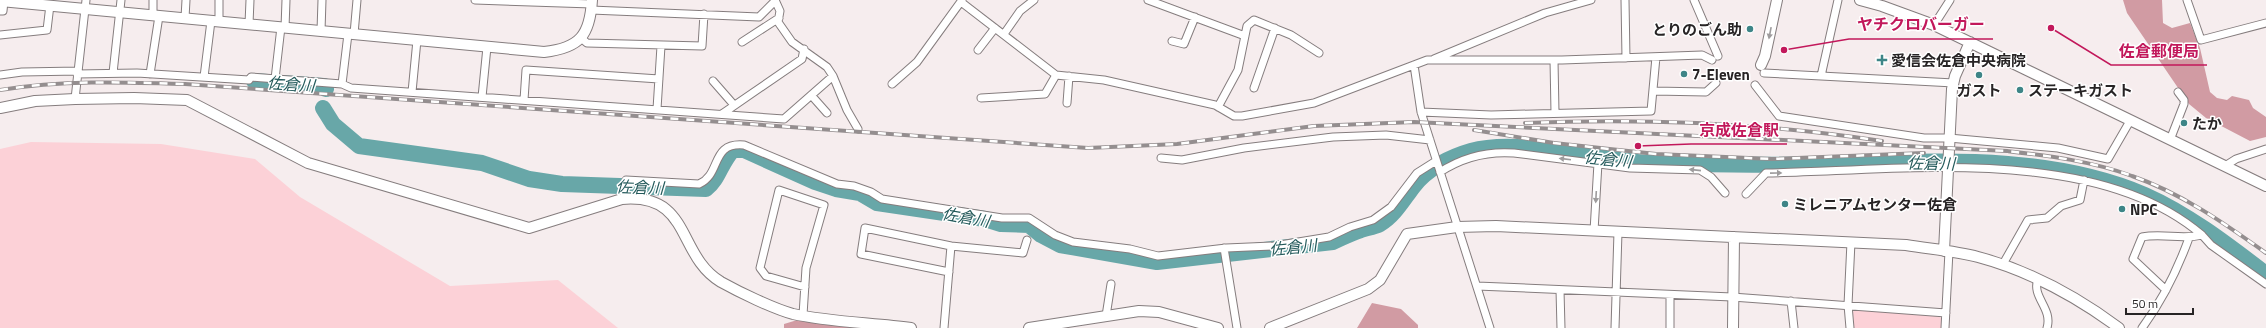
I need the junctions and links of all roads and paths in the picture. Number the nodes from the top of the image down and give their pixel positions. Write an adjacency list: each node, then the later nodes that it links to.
1 (121, 0): 28 (street)
2 (153, 0): 30 (street)
3 (186, 0): 32 (street)
4 (220, 0): 34 (street)
5 (250, 0): 36 (street)
6 (286, 0): 38 (street)
7 (322, 0): 41 (street)
8 (357, 0): 42 (street)
9 (475, 0): 10 (street)
10 (498, 0): 26 (street)
11 (775, 0): 29 (street); 33 (street)
12 (1034, 0): 43 (street)
13 (1148, 0): 31 (street)
14 (1591, 0): 58 (street)
15 (1625, 0): 57 (street)
16 (1694, 0): 56 (street)
17 (1777, 0): 61 (street, one-way to 61)
18 (1838, 0): 69 (street)
19 (1860, 0): 37 (street)
20 (1950, 0): 37 (street)
21 (2187, 0): 35 (street)
22 (2, 1): 24 (street); 27 (street)
23 (961, 1): 39 (street); 77 (street)
24 (46, 3): 25 (street); 44 (street)
25 (85, 4): 28 (street); 62 (street)
26 (592, 5): 29 (street); 46 (street)
27 (0, 11)
28 (121, 12): 30 (street); 63 (street)
29 (704, 14): 51 (street)
30 (156, 15): 32 (street); 64 (street)
31 (1196, 17): 45 (street); 48 (street)
32 (185, 18): 34 (street)
33 (779, 18): 49 (street); 53 (street)
34 (215, 21): 36 (street); 70 (street)
35 (2266, 23)
36 (249, 24): 38 (street)
37 (1934, 25): 50 (street)
38 (283, 27): 41 (street); 71 (street)
39 (996, 28): 43 (street); 54 (street)
40 (1275, 28): 45 (street); 55 (street); 79 (street)
41 (321, 31): 42 (street)
42 (351, 34): 47 (street); 76 (street)
43 (1004, 34): 65 (street)
44 (0, 35)
45 (1245, 36): 90 (street)
46 (581, 38): 51 (street); 52 (street)
47 (417, 40): 52 (street); 81 (street)
48 (1172, 40)
49 (742, 42)
50 (1970, 42): 75 (street); 97 (street)
51 (661, 46): 72 (street)
52 (488, 47): 84 (street)
53 (804, 49): 67 (street); 89 (street)
54 (978, 50)
55 (1319, 53)
56 (1656, 57): 57 (street); 80 (street)
57 (1626, 58): 59 (street)
58 (1430, 60): 59 (street); 60 (street)
59 (1554, 60): 95 (street)
60 (1414, 65): 90 (street); 93 (street)
61 (1762, 69): 69 (street)
62 (77, 72): 63 (street); 66 (street); 86 (street)
63 (113, 73): 64 (street)
64 (150, 74): 70 (street)
65 (1056, 74): 68 (street); 85 (street)
66 (0, 75)
67 (833, 76): 83 (street); 98 (street)
68 (1069, 76): 88 (street); 90 (street)
69 (1821, 76): 75 (street)
70 (204, 77): 71 (street)
71 (275, 79): 76 (street)
72 (659, 79): 87 (street); 92 (street)
73 (713, 81): 89 (street)
74 (1716, 83): 80 (street)
75 (1954, 83): 99 (street)
76 (342, 84): 81 (street)
77 (892, 84)
78 (1755, 85): 99 (street)
79 (1254, 88)
80 (1654, 91): 95 (street)
81 (412, 92): 84 (street)
82 (2178, 92): 101 (street)
83 (811, 95): 94 (street); 96 (street)
84 (482, 97): 87 (street)
85 (981, 98)
86 (75, 99): 91 (street); 113 (street)
87 (524, 100): 92 (street)
88 (1067, 103)
89 (734, 105): 96 (street)
90 (1218, 107)
91 (0, 108)
92 (657, 110): 96 (street)
93 (1421, 112): 95 (street); 100 (street)
94 (827, 113)
95 (1555, 113)
96 (722, 114)
97 (2130, 121): 99 (street); 101 (street)
98 (858, 129)
99 (1949, 138): 107 (street)
100 (1430, 140): 103 (street); 104 (street)
101 (2170, 140): 106 (street)
102 (2266, 149): 106 (street)
103 (1161, 158)
104 (1436, 161): 108 (street); 123 (street)
105 (1598, 164): 108 (street, one-way to 108); 111 (street, one-way to 105); 115 (street, one-way to 115)
106 (2225, 166): 110 (street)
107 (1949, 168): 109 (street); 112 (street, one-way to 107); 124 (street)
108 (1440, 172): 114 (street)
109 (2084, 180): 117 (street); 125 (street)
110 (2266, 186)
111 (1725, 193)
112 (1746, 194)
113 (625, 198): 123 (street); 140 (street)
114 (1457, 227): 115 (street); 130 (street); 147 (street)
115 (1594, 231): 116 (street)
116 (1618, 232): 118 (street); 134 (street)
117 (2202, 235): 119 (street); 129 (street)
118 (1734, 237): 121 (street); 136 (street)
119 (2189, 238): 133 (street); 133 (street)
120 (1027, 240): 122 (street)
121 (1851, 242): 124 (street); 138 (street)
122 (951, 246): 126 (street); 126 (street)
123 (1224, 248): 146 (street)
124 (1947, 251): 125 (street); 139 (street)
125 (2003, 264): 127 (street)
126 (949, 272): 143 (street)
127 (2038, 279): 156 (street); 157 (street)
128 (1111, 284): 141 (street)
129 (2266, 284)
130 (1477, 286): 132 (street); 148 (street)
131 (805, 287): 131 (street); 140 (street)
132 (1560, 290): 134 (street); 149 (street)
133 (2166, 290): 158 (street)
134 (1616, 293): 135 (street); 150 (street)
135 (1670, 295): 136 (street); 151 (street)
136 (1732, 297): 137 (street); 152 (street)
137 (1791, 301): 138 (street); 153 (street)
138 (1848, 305): 139 (street); 154 (street)
139 (1946, 313): 155 (street)
140 (803, 315): 142 (street)
141 (1106, 316): 144 (street); 145 (street)
142 (911, 328)
143 (944, 328)
144 (1029, 328)
145 (1218, 328)
146 (1237, 328)
147 (1270, 328)
148 (1490, 328)
149 (1561, 328)
150 (1615, 328)
151 (1670, 328)
152 (1733, 328)
153 (1794, 328)
154 (1850, 328)
155 (1945, 328)
156 (2047, 328)
157 (2119, 328)
158 (2142, 328)

